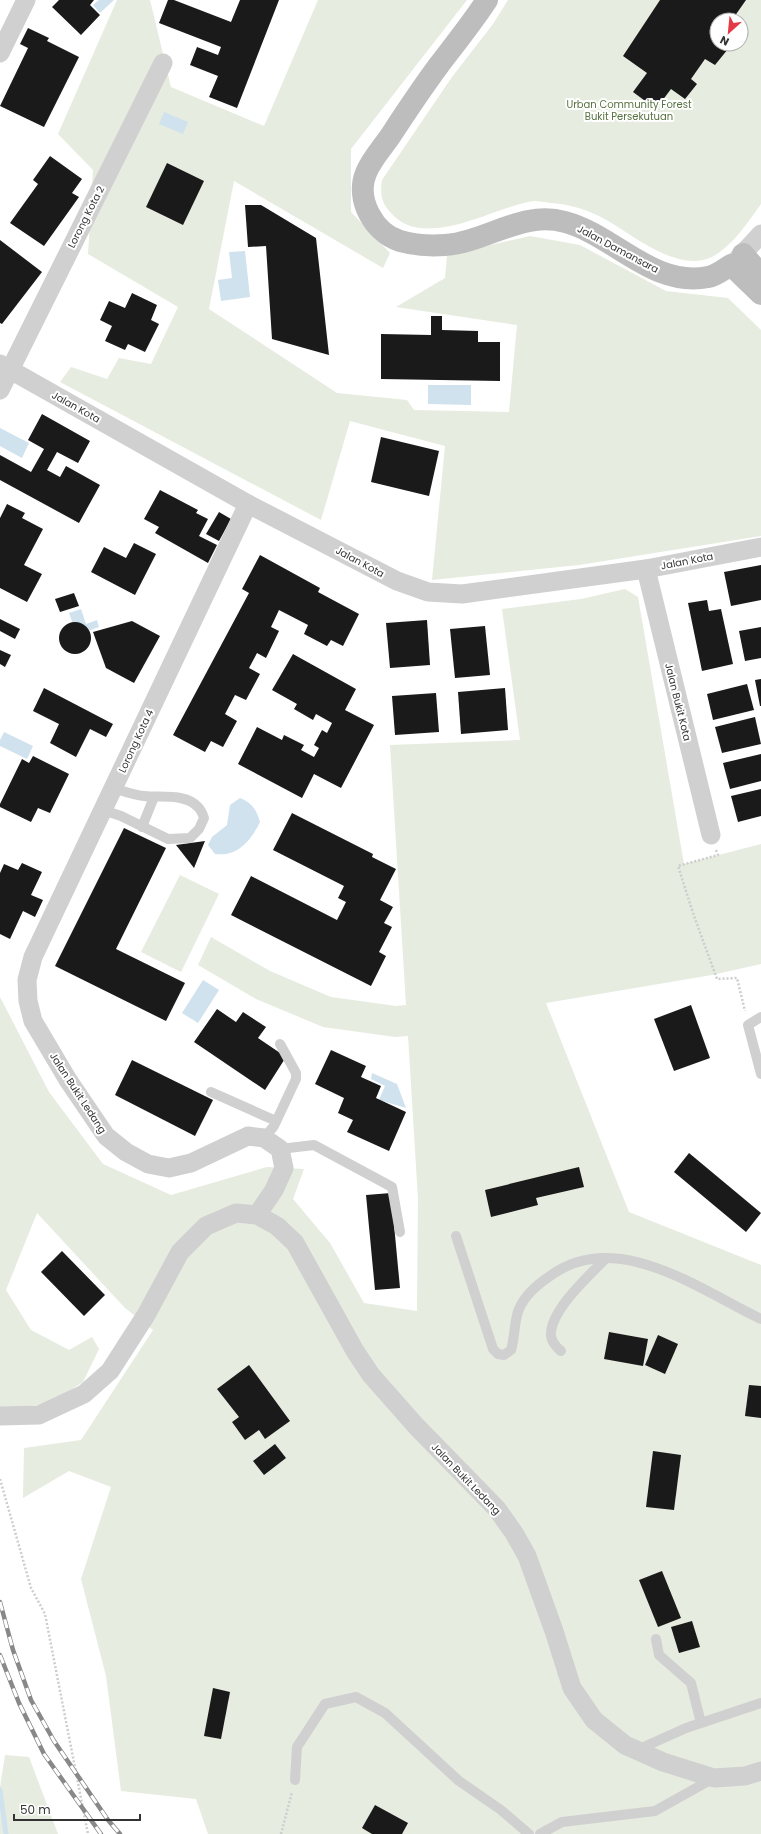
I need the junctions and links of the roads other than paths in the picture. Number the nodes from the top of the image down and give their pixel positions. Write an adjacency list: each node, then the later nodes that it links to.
1 (26, 0): 3 (street)
2 (487, 0): 8 (street, Jalan Damansara)
3 (0, 53)
4 (163, 63): 11 (street, Lorong Kota 2)
5 (761, 234): 6 (street, Jalan Damansara)
6 (737, 260): 7 (street); 8 (street, Jalan Damansara); 9 (street)
7 (761, 275)
8 (710, 277): 10 (street)
9 (761, 294)
10 (761, 304)
11 (5, 367): 12 (street, Lorong Kota 2); 13 (street, Jalan Kota)
12 (0, 390)
13 (248, 504): 15 (street, Jalan Kota); 16 (street, Lorong Kota 4)
14 (761, 547): 15 (street, Jalan Kota)
15 (646, 569): 20 (street, Jalan Bukit Kota)
16 (113, 788): 17 (lane); 18 (street, Lorong Kota 4)
17 (154, 797): 19 (lane); 19 (lane)
18 (103, 810): 19 (lane); 21 (street, Lorong Kota 4)
19 (142, 827)
20 (711, 835)
21 (27, 980): 27 (street, Jalan Bukit Ledang)
22 (761, 1018): 24 (lane)
23 (280, 1044): 26 (lane)
24 (761, 1074)
25 (211, 1092): 26 (lane)
26 (276, 1120): 27 (lane)
27 (264, 1138): 28 (street)
28 (280, 1149): 29 (street); 30 (lane)
29 (257, 1215): 35 (street, Jalan Bukit Ledang); 39 (street, Jalan Bukit Ledang)
30 (400, 1232)
31 (456, 1236): 32 (lane)
32 (606, 1258): 33 (lane); 34 (lane)
33 (761, 1318)
34 (561, 1351)
35 (0, 1416)
36 (656, 1639): 38 (lane)
37 (761, 1703): 38 (lane)
38 (701, 1723): 39 (lane)
39 (637, 1750): 41 (street, Jalan Bukit Ledang)
40 (761, 1771): 41 (street, Jalan Bukit Ledang)
41 (714, 1778): 44 (lane, Jalan Bukit Ledang)
42 (295, 1780): 43 (lane)
43 (529, 1834)
44 (540, 1834)

